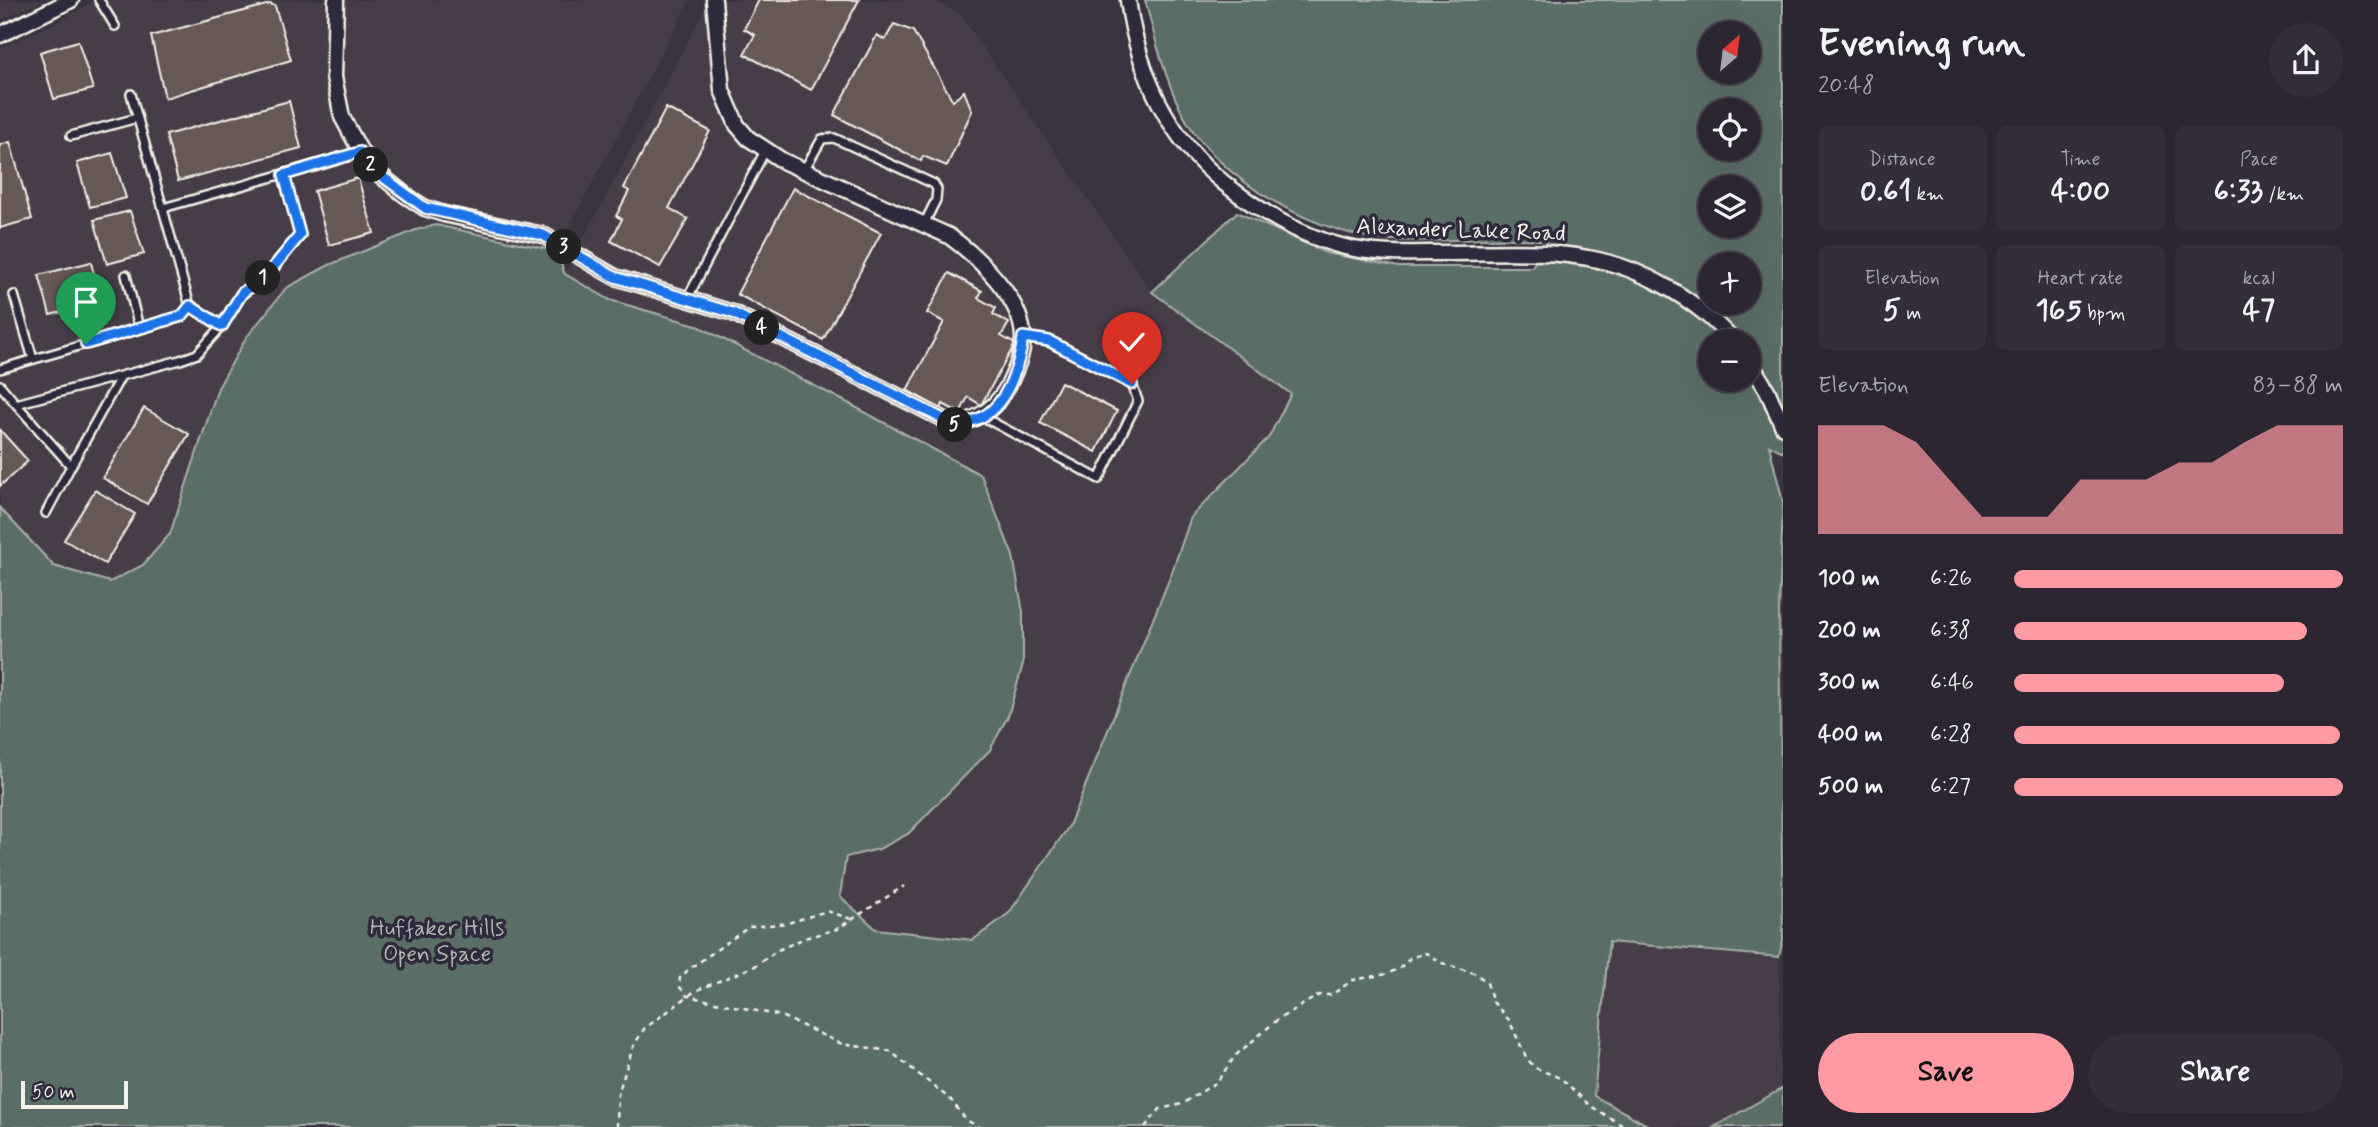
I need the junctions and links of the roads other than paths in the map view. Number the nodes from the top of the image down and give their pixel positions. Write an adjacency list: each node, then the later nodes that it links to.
1 (71, 0): 7 (street)
2 (99, 0): 6 (lane)
3 (336, 0): 12 (street)
4 (714, 0): 11 (street)
5 (1128, 0): 23 (street, Alexander Lake Road)
6 (115, 26)
7 (0, 35)
8 (131, 94): 9 (lane)
9 (137, 118): 10 (lane); 15 (lane)
10 (71, 136)
11 (765, 151): 13 (street); 19 (lane)
12 (360, 152): 14 (lane); 19 (street)
13 (804, 170): 16 (street); 16 (lane)
14 (284, 175): 15 (lane); 21 (lane)
15 (163, 208): 20 (lane)
16 (924, 224): 24 (street)
17 (126, 275): 22 (lane)
18 (15, 295): 25 (lane)
19 (687, 300): 31 (street)
20 (190, 306): 21 (lane); 22 (lane)
21 (222, 326): 27 (lane)
22 (139, 328): 25 (lane)
23 (1721, 329)
24 (1023, 337): 31 (street); 31 (lane)
25 (33, 359): 26 (lane)
26 (0, 369)
27 (121, 376): 30 (lane); 33 (lane)
28 (1761, 380): 32 (street)
29 (0, 385): 30 (lane)
30 (16, 404): 33 (lane)
31 (983, 416)
32 (1783, 427)
33 (71, 466): 34 (lane)
34 (46, 513)

